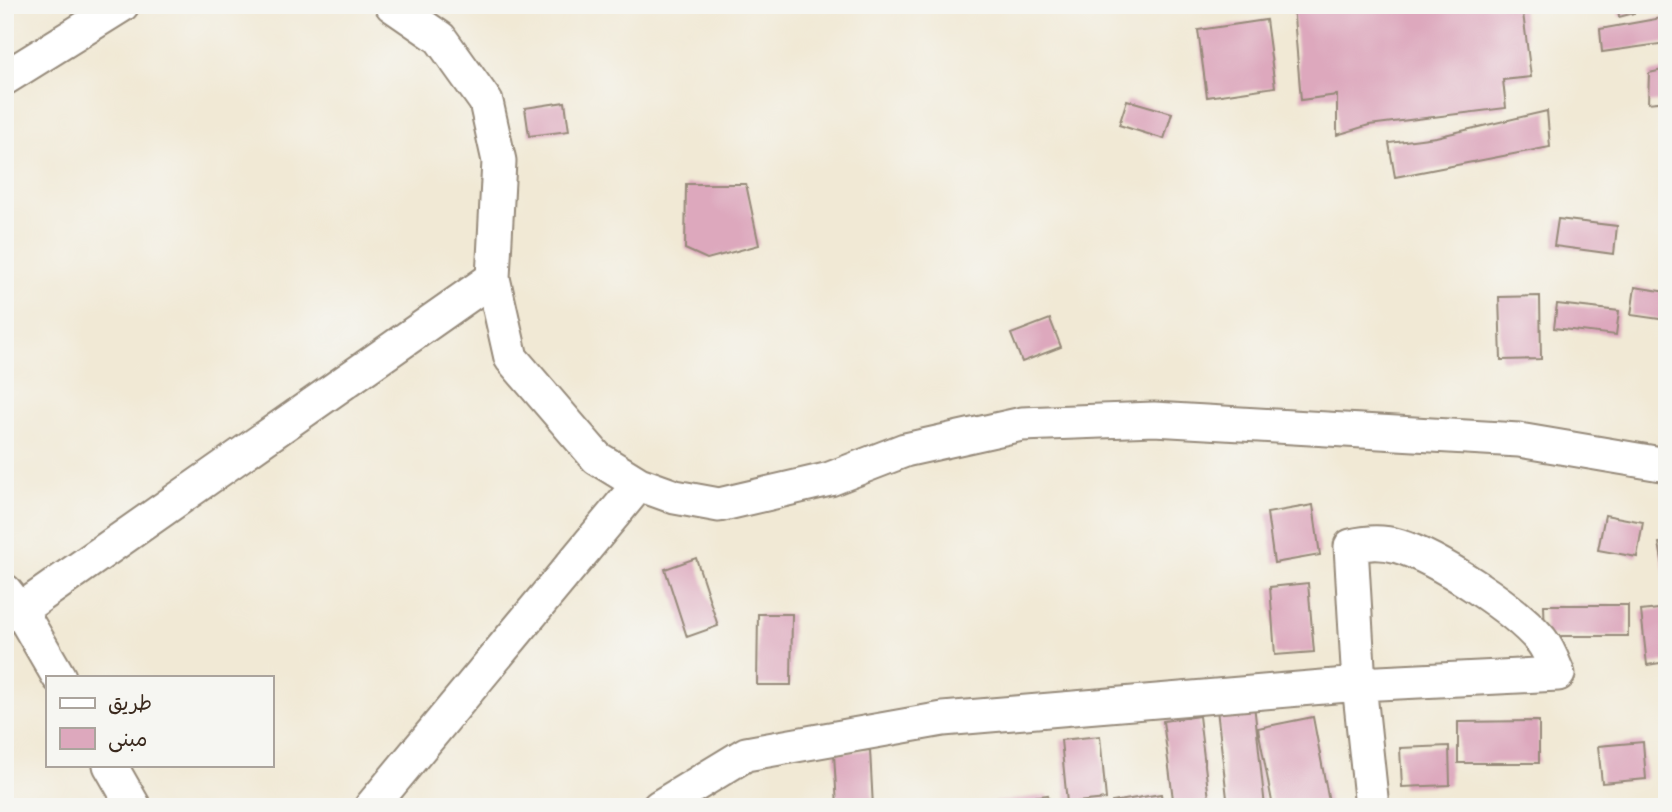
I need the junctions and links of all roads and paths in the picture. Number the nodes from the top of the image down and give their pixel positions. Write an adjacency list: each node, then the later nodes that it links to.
1 (122, 5): 3 (street)
2 (392, 5): 4 (street)
3 (5, 78)
4 (493, 278): 6 (street); 7 (street)
5 (1667, 465): 6 (street)
6 (639, 484): 12 (street)
7 (12, 601): 8 (street)
8 (58, 676)
9 (1359, 684): 9 (street); 13 (street); 14 (street)
10 (111, 766): 11 (street)
11 (134, 807)
12 (371, 807)
13 (659, 807)
14 (1372, 807)

